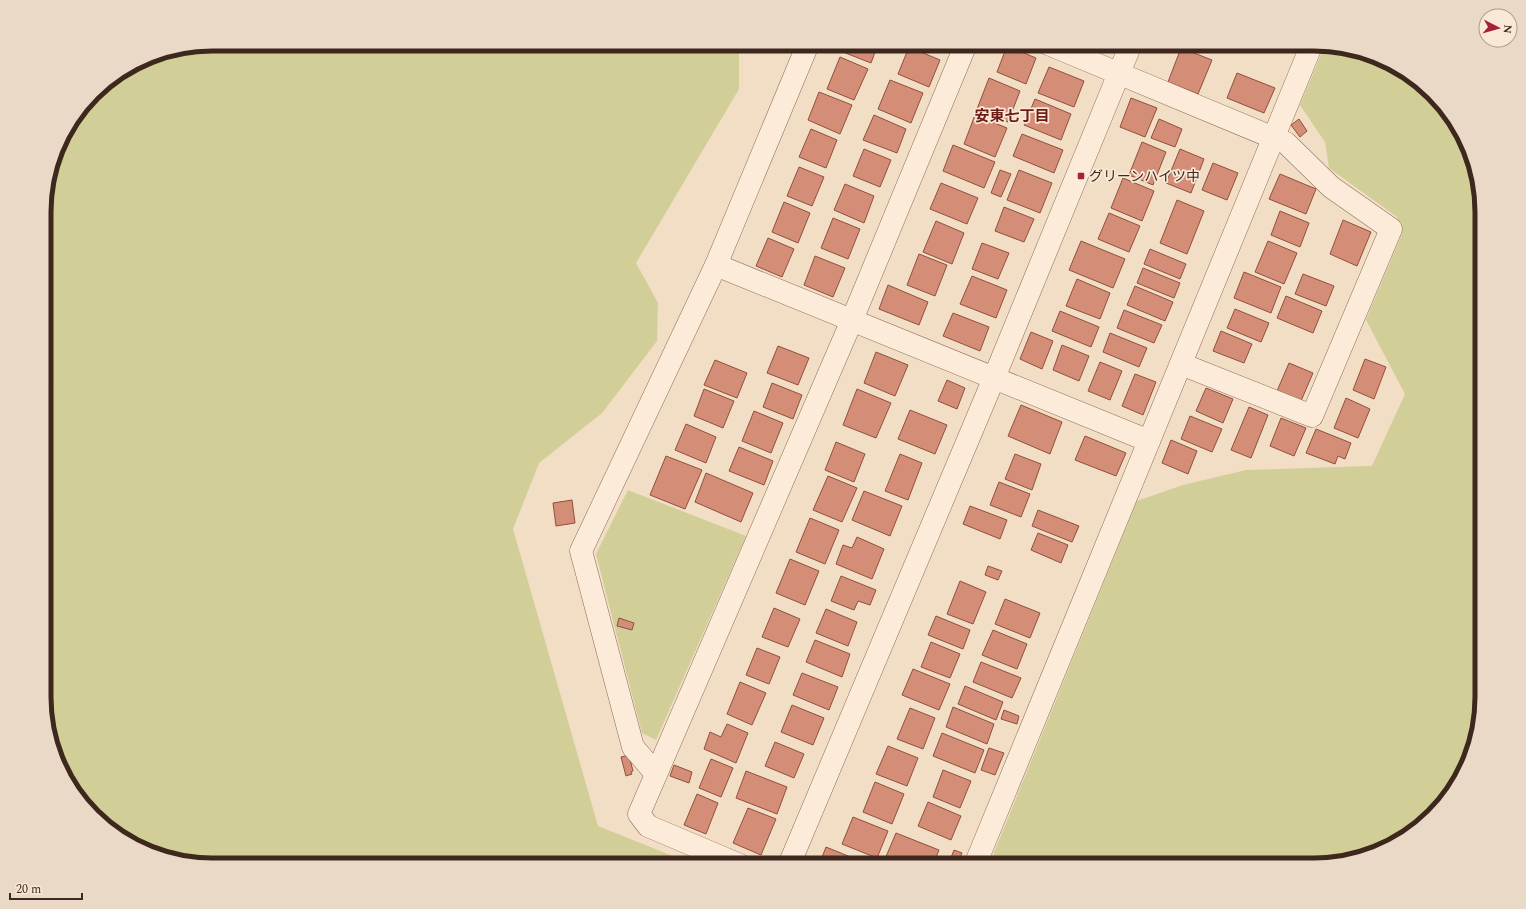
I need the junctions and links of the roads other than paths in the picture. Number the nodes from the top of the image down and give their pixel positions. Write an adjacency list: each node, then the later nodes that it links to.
1 (805, 51): 8 (street)
2 (963, 51): 9 (street)
3 (1065, 51): 6 (street)
4 (1128, 51): 6 (street)
5 (1309, 51): 7 (street)
6 (1119, 74): 7 (street); 11 (street)
7 (1273, 138): 10 (street); 10 (street)
8 (716, 265): 9 (street); 13 (street)
9 (852, 320): 11 (street); 13 (street)
10 (1181, 364): 12 (street)
11 (994, 378): 12 (street); 15 (street)
12 (1149, 441): 16 (street)
13 (656, 774): 14 (street)
14 (723, 858)
15 (792, 858)
16 (977, 858)

